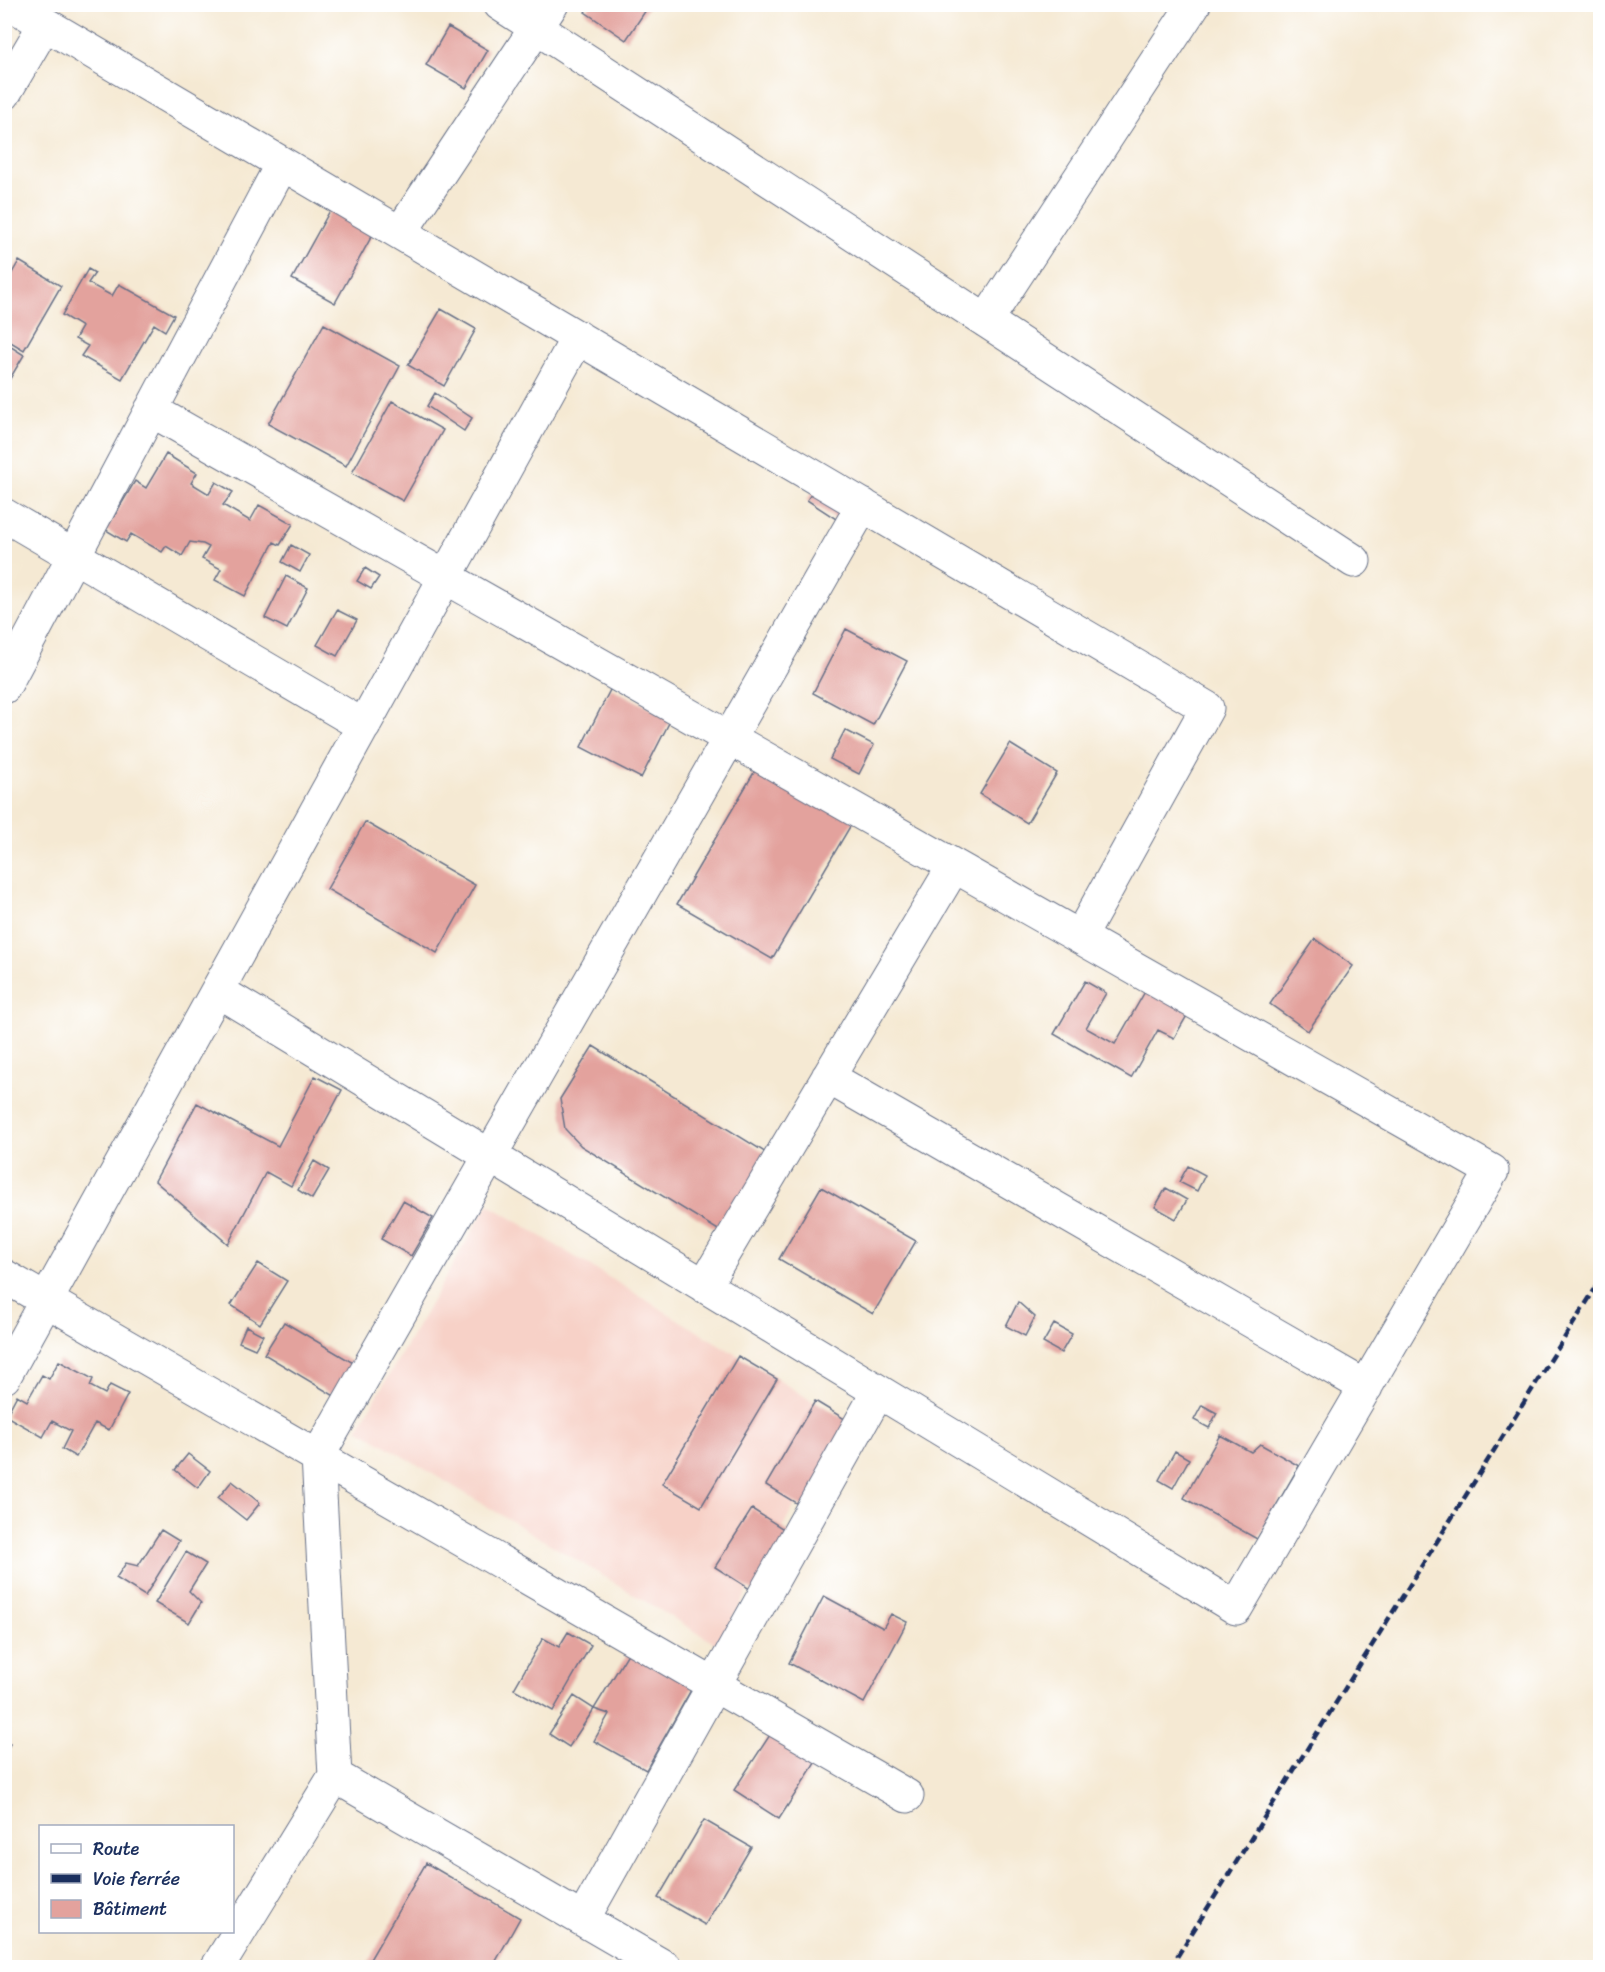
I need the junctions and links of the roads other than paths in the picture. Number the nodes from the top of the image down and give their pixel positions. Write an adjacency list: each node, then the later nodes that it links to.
1 (500, 4): 4 (street)
2 (1194, 4): 9 (street)
3 (12, 5): 5 (street)
4 (544, 16): 8 (street); 9 (street)
5 (45, 24): 6 (street); 7 (street)
6 (4, 94)
7 (282, 164): 8 (street); 11 (street)
8 (400, 233): 10 (street)
9 (986, 321): 15 (street)
10 (578, 338): 12 (street); 16 (street)
11 (151, 410): 14 (street); 16 (street)
12 (863, 506): 19 (street); 21 (street)
13 (4, 515): 14 (street)
14 (74, 556): 17 (street); 18 (street)
15 (1354, 561)
16 (446, 577): 18 (street); 19 (street)
17 (4, 687)
18 (364, 726): 22 (street)
19 (730, 738): 20 (street); 24 (street)
20 (954, 866): 21 (street); 23 (street)
21 (1080, 937): 29 (street)
22 (218, 991): 24 (street); 27 (street)
23 (828, 1077): 26 (street); 29 (street)
24 (490, 1156): 26 (street); 31 (street)
25 (4, 1276): 27 (street)
26 (704, 1286): 30 (street)
27 (47, 1300): 28 (street); 31 (street)
28 (4, 1377)
29 (1366, 1387): 30 (street)
30 (878, 1392): 32 (street)
31 (318, 1456): 32 (street); 33 (street)
32 (714, 1685): 34 (street); 35 (street)
33 (335, 1776): 35 (street); 36 (street)
34 (907, 1796)
35 (583, 1919): 37 (street)
36 (217, 1968)
37 (666, 1968)

